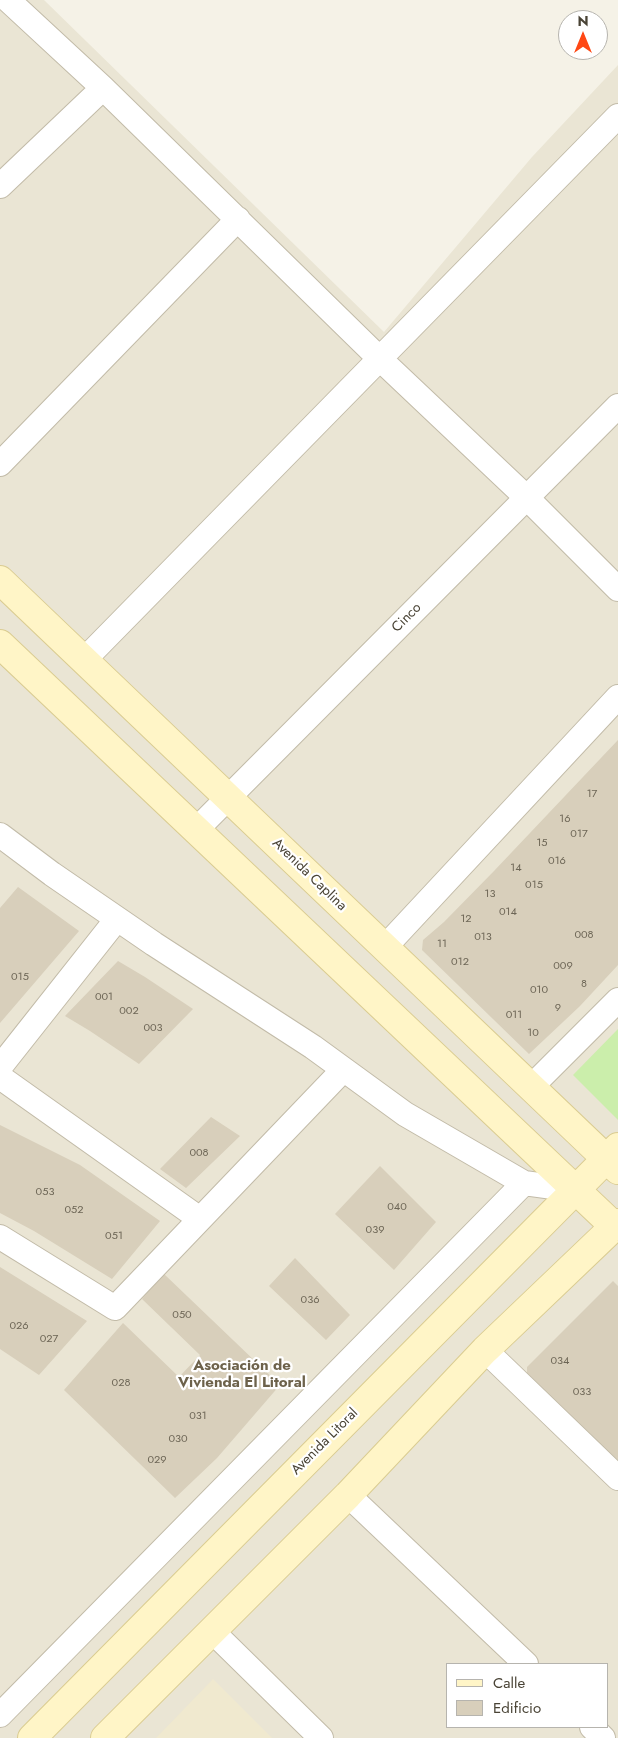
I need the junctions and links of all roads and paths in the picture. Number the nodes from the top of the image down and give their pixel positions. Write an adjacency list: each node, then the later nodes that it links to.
1 (8, 0): 2 (street)
2 (103, 88): 4 (street); 5 (street)
3 (618, 116): 6 (street)
4 (0, 186)
5 (238, 219): 6 (street); 8 (street)
6 (380, 359): 9 (street); 13 (street)
7 (618, 406): 9 (street, Cinco)
8 (0, 464)
9 (527, 498): 11 (street); 15 (street, Cinco)
10 (0, 580): 13 (main road, Avenida Caplina)
11 (618, 589)
12 (0, 644): 16 (main road)
13 (84, 660): 15 (main road, Avenida Caplina)
14 (618, 697): 19 (street)
15 (228, 797): 16 (street, Cinco); 19 (main road, Avenida Caplina)
16 (196, 830): 27 (main road)
17 (0, 835): 18 (street)
18 (117, 919): 21 (street); 22 (street)
19 (385, 947): 24 (main road, Avenida Caplina)
20 (618, 1000): 24 (street)
21 (0, 1067)
22 (343, 1070): 26 (street); 28 (street)
23 (0, 1077): 28 (street)
24 (531, 1087): 25 (main road, Avenida Caplina)
25 (614, 1158): 27 (main road, Avenida Litoral)
26 (524, 1183): 27 (street); 36 (street)
27 (575, 1190): 29 (main road); 38 (main road, Avenida Litoral)
28 (200, 1219): 30 (street)
29 (616, 1225): 31 (main road)
30 (0, 1237)
31 (485, 1350): 32 (street); 33 (main road)
32 (618, 1478)
33 (348, 1495): 34 (main road); 35 (street)
34 (212, 1632): 39 (main road); 40 (street)
35 (525, 1663)
36 (0, 1715)
37 (593, 1728): 41 (street)
38 (32, 1738)
39 (105, 1738)
40 (321, 1738)
41 (604, 1738)

